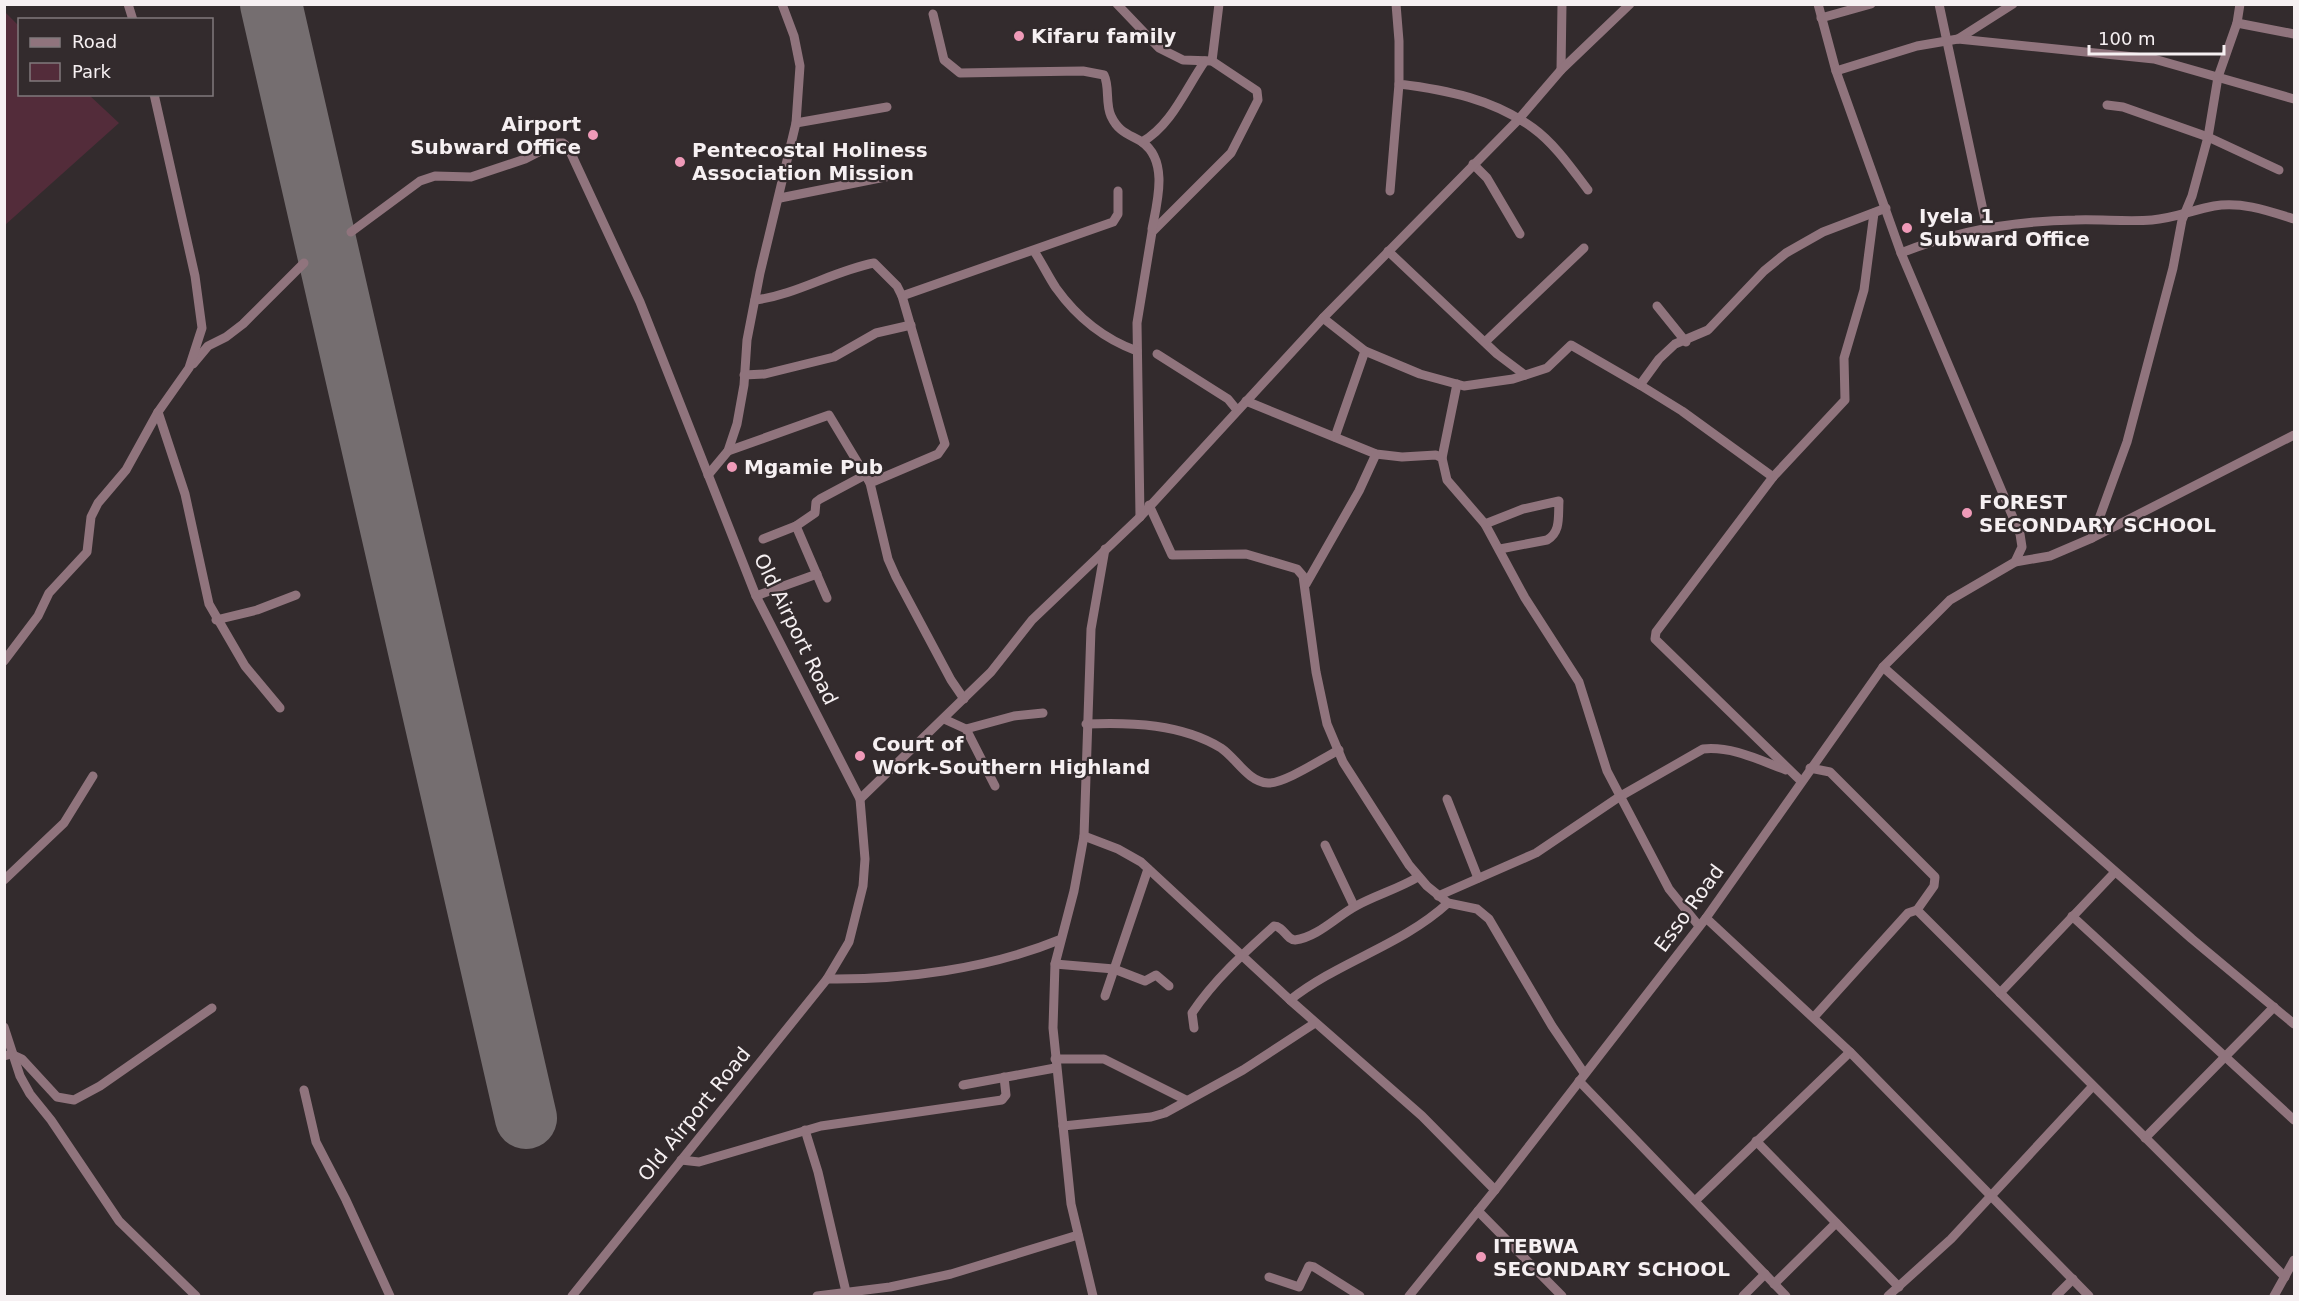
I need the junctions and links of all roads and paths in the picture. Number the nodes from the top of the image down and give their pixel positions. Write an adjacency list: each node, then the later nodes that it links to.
1 (782, 4): 28 (street)
2 (1117, 4): 18 (street)
3 (1219, 4): 18 (street)
4 (1396, 4): 22 (street)
5 (1562, 4): 19 (street)
6 (1630, 4): 19 (street)
7 (1818, 4): 13 (street)
8 (1871, 4): 13 (street)
9 (1939, 4): 17 (street)
10 (2013, 4): 16 (street)
11 (2240, 4): 14 (street)
12 (933, 14): 30 (street)
13 (1821, 18): 20 (street)
14 (2237, 23): 15 (street); 21 (street)
15 (2295, 34)
16 (1958, 39): 17 (street); 21 (street)
17 (1946, 40): 20 (street); 42 (street)
18 (1208, 61): 30 (street); 44 (street)
19 (1561, 70): 27 (street)
20 (1836, 71): 38 (street)
21 (2218, 77): 24 (street); 29 (street)
22 (1399, 84): 27 (street); 36 (street)
23 (154, 96): 61 (street)
24 (2295, 99)
25 (2107, 105): 29 (street)
26 (887, 107): 28 (street)
27 (1518, 120): 31 (street); 34 (street)
28 (796, 123): 37 (street)
29 (2208, 137): 32 (street); 40 (street)
30 (1142, 142): 44 (street)
31 (1473, 164): 45 (street); 48 (street)
32 (2279, 170)
33 (895, 175): 37 (street)
34 (1588, 190)
35 (1118, 191): 47 (street)
36 (1390, 191)
37 (780, 198): 52 (street)
38 (1886, 208): 39 (street); 49 (street)
39 (1875, 213): 57 (street); 75 (street)
40 (2185, 214): 41 (street); 42 (street); 81 (street)
41 (2295, 219)
42 (1987, 229): 49 (street)
43 (351, 232): 74 (street, Old Airport Road)
44 (1152, 232): 58 (street)
45 (1520, 234)
46 (1584, 248): 56 (street)
47 (1034, 251): 51 (street); 58 (street)
48 (1388, 251): 54 (street); 56 (street)
49 (1901, 253): 85 (street)
50 (304, 264): 61 (street)
51 (902, 296): 52 (street); 55 (street)
52 (755, 300): 62 (street)
53 (1657, 306): 57 (street)
54 (1323, 318): 59 (street); 66 (street)
55 (911, 325): 62 (street); 76 (street)
56 (1485, 342): 63 (street)
57 (1686, 342): 65 (street)
58 (1137, 351): 78 (street)
59 (1365, 351): 64 (street); 70 (street)
60 (1157, 354): 67 (street)
61 (189, 368): 68 (street)
62 (744, 375): 71 (street)
63 (1525, 375): 64 (street); 65 (street)
64 (1456, 384): 73 (street)
65 (1640, 385): 75 (street)
66 (1246, 401): 67 (street); 70 (street)
67 (1237, 410): 77 (street)
68 (158, 412): 91 (street); 92 (street)
69 (2295, 435): 81 (street, Esso Road)
70 (1335, 437): 72 (street)
71 (728, 451): 74 (street); 76 (street)
72 (1376, 454): 73 (street); 87 (street)
73 (1442, 458): 79 (street)
74 (708, 475): 89 (street, Old Airport Road)
75 (1773, 477): 102 (street)
76 (868, 479): 80 (street); 94 (street)
77 (1149, 506): 78 (street); 87 (street)
78 (1140, 517): 83 (street)
79 (1485, 524): 84 (street); 84 (street)
80 (796, 526): 82 (street); 86 (street)
81 (2092, 538): 85 (street, Esso Road)
82 (763, 539)
83 (1105, 549): 94 (street); 98 (street)
84 (1500, 549): 106 (street)
85 (2015, 562): 93 (street, Esso Road)
86 (817, 574): 89 (street); 90 (street)
87 (1306, 585): 100 (street)
88 (296, 595): 91 (street)
89 (756, 596): 107 (street, Old Airport Road)
90 (827, 598)
91 (216, 620): 95 (street)
92 (4, 661)
93 (1883, 667): 101 (street, Esso Road); 112 (street)
94 (964, 699): 97 (street)
95 (280, 708)
96 (1043, 713): 99 (street)
97 (944, 719): 99 (street); 107 (street)
98 (1086, 724): 100 (street); 109 (street)
99 (966, 729): 105 (street)
100 (1339, 750): 113 (street)
101 (1810, 768): 104 (street, Esso Road); 119 (street)
102 (1791, 771): 104 (street); 106 (street)
103 (93, 776): 115 (street)
104 (1801, 781): 121 (street, Esso Road)
105 (995, 786)
106 (1619, 797): 114 (street); 122 (street)
107 (860, 799): 127 (street, Old Airport Road)
108 (1447, 799): 114 (street)
109 (1084, 836): 111 (street); 123 (street)
110 (1325, 845): 118 (street)
111 (1148, 869): 124 (street); 126 (street)
112 (2115, 872): 120 (street); 132 (street)
113 (1418, 877): 116 (street); 118 (street)
114 (1478, 878): 116 (street)
115 (4, 880)
116 (1438, 896): 117 (street)
117 (1448, 903): 131 (street); 144 (street)
118 (1354, 906): 124 (street)
119 (1917, 910): 129 (street); 134 (street)
120 (2072, 916): 129 (street); 141 (street)
121 (1706, 918): 122 (street, Esso Road); 134 (street)
122 (1699, 926): 144 (street, Esso Road)
123 (1059, 940): 125 (street); 127 (street)
124 (1242, 955): 131 (street); 138 (street)
125 (1055, 964): 126 (street); 142 (street)
126 (1114, 969): 128 (street); 130 (street)
127 (826, 980): 154 (street, Old Airport Road)
128 (1169, 986)
129 (2000, 993): 146 (street)
130 (1105, 996)
131 (1290, 1000): 135 (street)
132 (2274, 1007): 136 (street); 141 (street)
133 (212, 1008): 140 (street)
134 (1814, 1017): 139 (street)
135 (1315, 1023): 148 (street); 155 (street)
136 (2295, 1024)
137 (5, 1028): 140 (street)
138 (1194, 1028)
139 (1850, 1052): 153 (street); 156 (street)
140 (8, 1055): 169 (street)
141 (2226, 1057): 149 (street); 152 (street)
142 (1055, 1064): 143 (street); 148 (street); 150 (street)
143 (1004, 1077): 145 (street); 151 (street)
144 (1582, 1077): 155 (street, Esso Road); 157 (street)
145 (963, 1085)
146 (2092, 1087): 152 (street); 156 (street)
147 (304, 1090): 170 (street)
148 (1186, 1100): 150 (street)
149 (2295, 1120)
150 (1063, 1126): 160 (street)
151 (805, 1131): 154 (street); 168 (street)
152 (2145, 1138): 164 (street)
153 (1756, 1141): 157 (street); 159 (street)
154 (681, 1160): 171 (street, Old Airport Road)
155 (1495, 1190): 158 (street, Esso Road)
156 (1990, 1197): 165 (street); 167 (street)
157 (1695, 1201): 162 (street)
158 (1478, 1211): 175 (street, Esso Road); 176 (street)
159 (1836, 1223): 166 (street); 167 (street)
160 (1078, 1235): 168 (street); 173 (street)
161 (2295, 1260): 164 (street)
162 (1765, 1274): 166 (street); 177 (street)
163 (1269, 1277): 174 (street)
164 (2285, 1277): 182 (street)
165 (2073, 1279): 180 (street); 181 (street)
166 (1774, 1284): 178 (street)
167 (1899, 1287): 179 (street)
168 (847, 1294): 172 (street)
169 (196, 1296)
170 (390, 1296)
171 (572, 1296)
172 (817, 1296)
173 (1093, 1296)
174 (1360, 1296)
175 (1409, 1296)
176 (1562, 1296)
177 (1743, 1296)
178 (1786, 1296)
179 (1888, 1296)
180 (2056, 1296)
181 (2090, 1296)
182 (2274, 1296)

